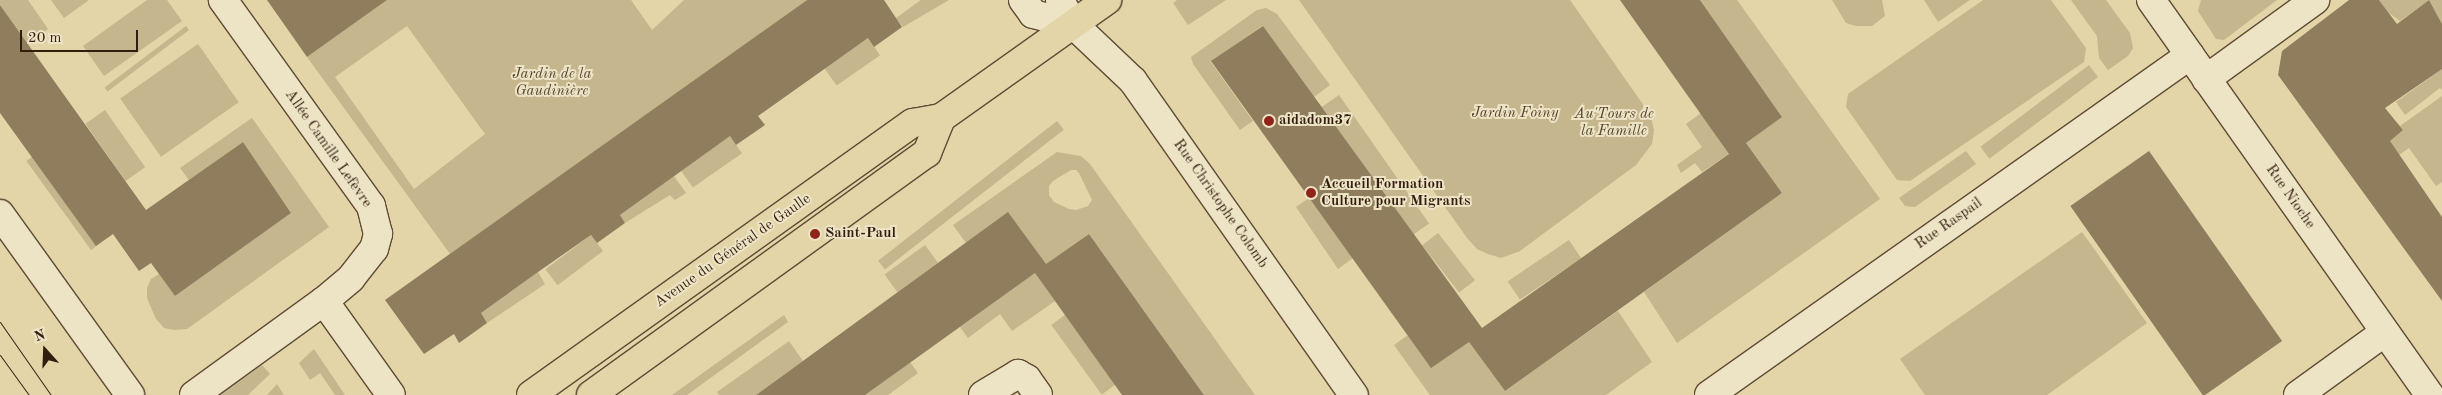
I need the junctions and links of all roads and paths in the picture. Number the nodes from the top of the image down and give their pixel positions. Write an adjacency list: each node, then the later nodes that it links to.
1 (223, 0): 12 (street, Allée Camille Lefèvre)
2 (1022, 0): 7 (street)
3 (1060, 0): 7 (street)
4 (1107, 0): 7 (main road, Avenue du Général de Gaulle)
5 (2151, 0): 8 (street, Rue Nioche)
6 (2315, 0): 9 (street)
7 (1073, 24): 10 (main road, Avenue du Général de Gaulle); 21 (street, Rue Christophe Colomb)
8 (2190, 55): 9 (street, Rue Nioche); 22 (street, Rue Raspail)
9 (2206, 78): 13 (street, Rue Nioche)
10 (941, 118): 17 (main road, Avenue du Général de Gaulle); 18 (main road)
11 (0, 214): 14 (street)
12 (324, 301): 15 (street, Allée Camille Lefèvre); 16 (street)
13 (2385, 332): 23 (street); 24 (street, Rue Nioche)
14 (130, 395)
15 (194, 395)
16 (391, 395)
17 (531, 395)
18 (591, 395)
19 (983, 395): 20 (street)
20 (1038, 395)
21 (1354, 395)
22 (1709, 395)
23 (2298, 395)
24 (2430, 395)

